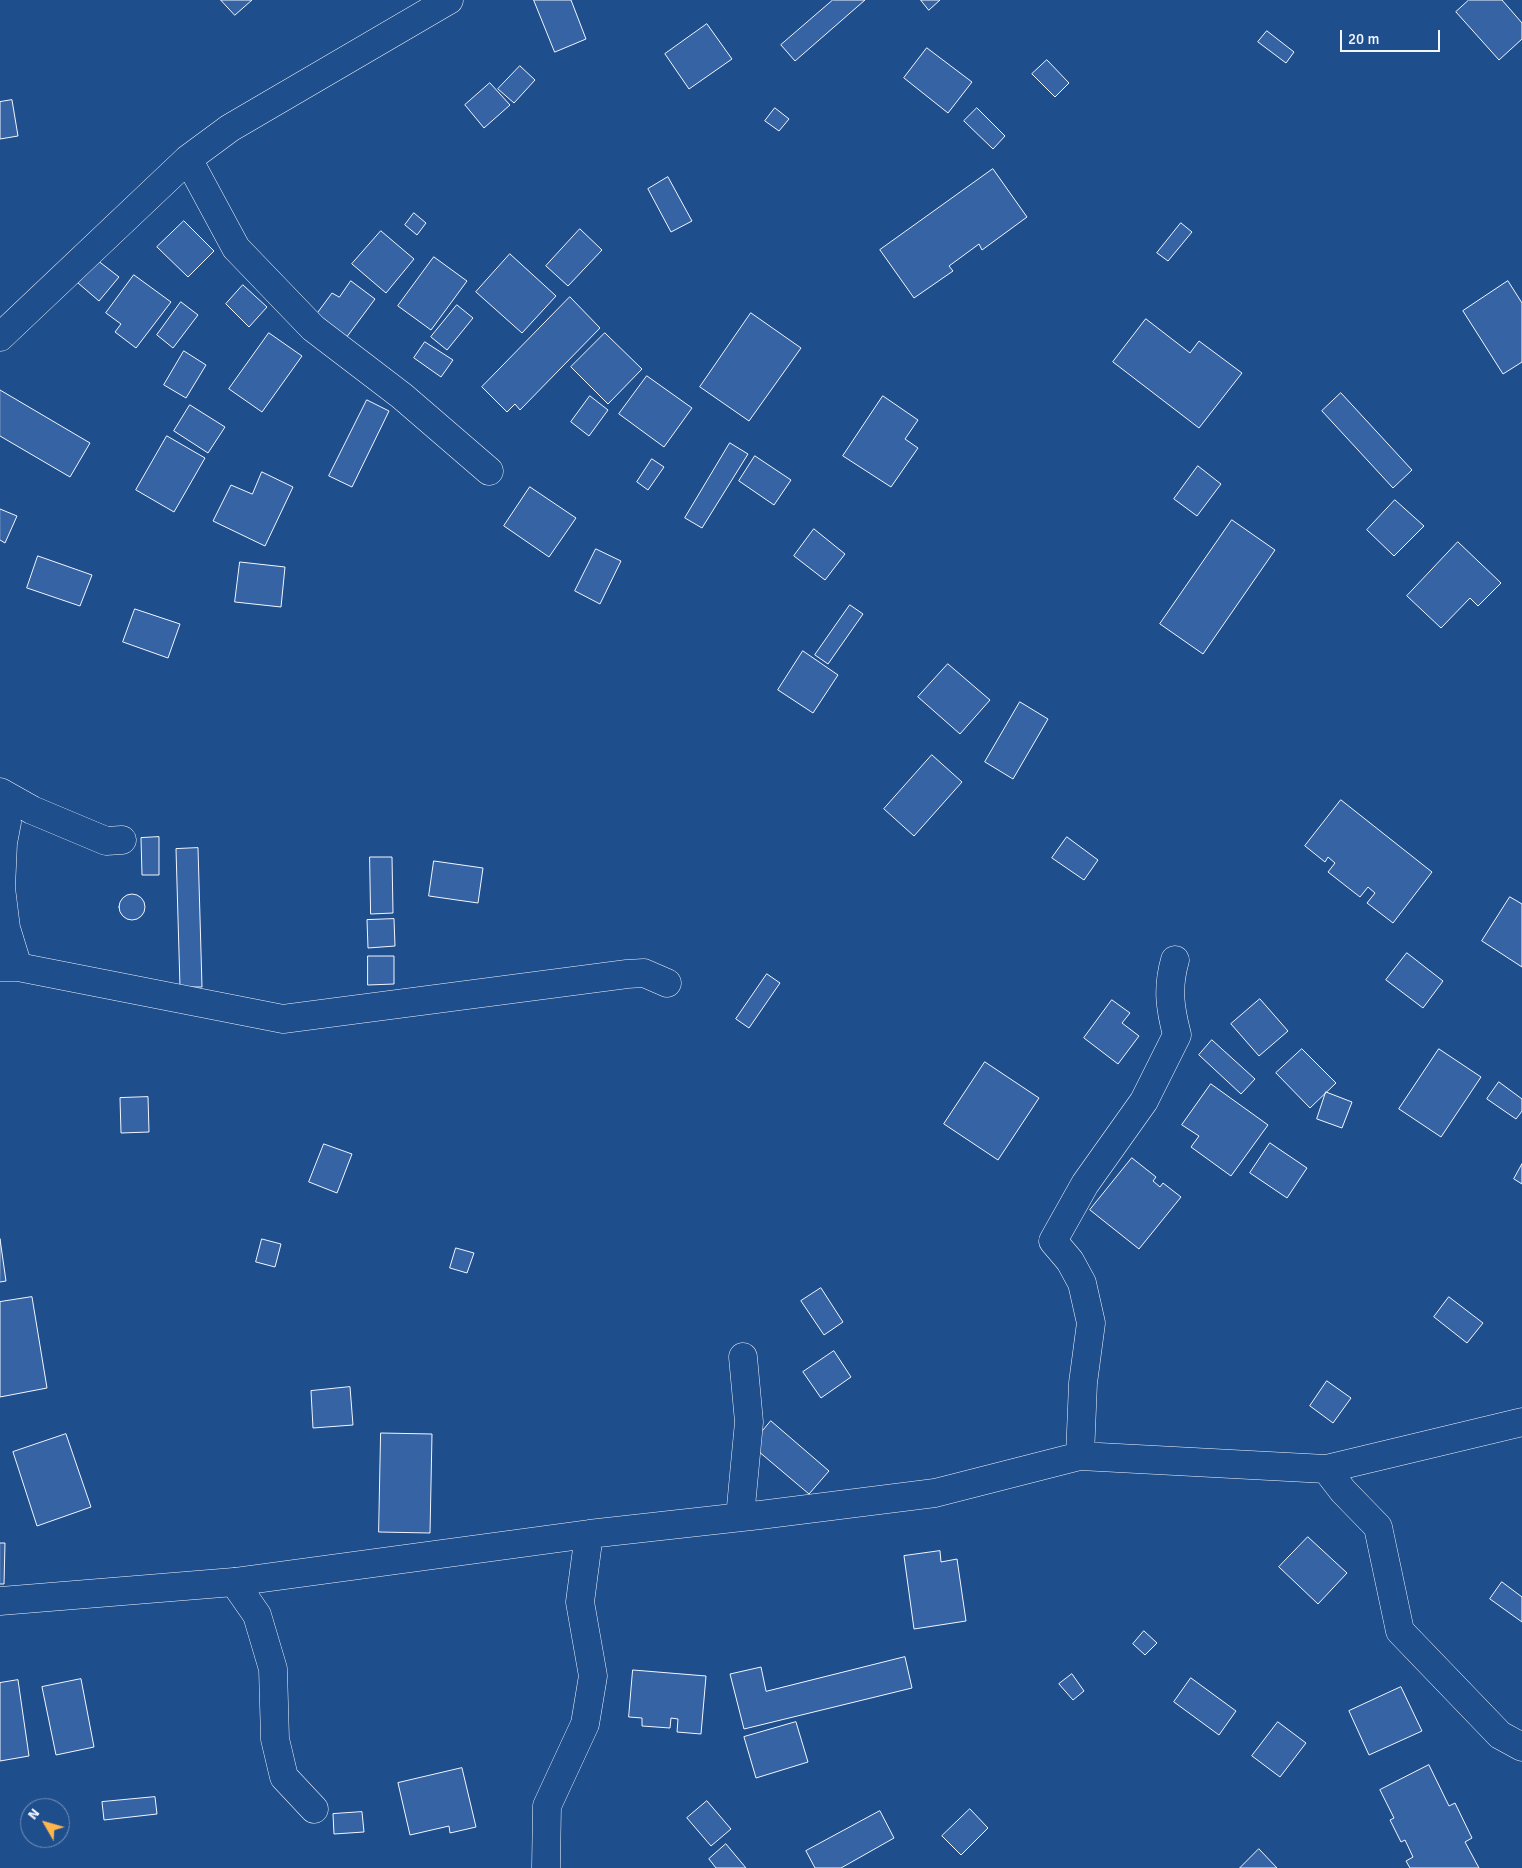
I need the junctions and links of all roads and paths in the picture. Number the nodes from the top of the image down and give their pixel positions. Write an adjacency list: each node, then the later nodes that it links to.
1 (449, 0): 2 (street)
2 (188, 159): 3 (street); 4 (street)
3 (0, 337)
4 (489, 471)
5 (0, 792): 7 (street)
6 (0, 806): 9 (street)
7 (122, 840)
8 (1175, 960): 13 (street)
9 (9, 967): 10 (street)
10 (667, 983)
11 (743, 1357): 15 (street)
12 (1522, 1422): 14 (street)
13 (1080, 1456): 14 (street); 15 (street)
14 (1326, 1469): 19 (street)
15 (740, 1517): 16 (street)
16 (590, 1534): 17 (street); 21 (street)
17 (234, 1582): 18 (street); 20 (street)
18 (0, 1601)
19 (1522, 1746)
20 (314, 1809)
21 (546, 1868)

